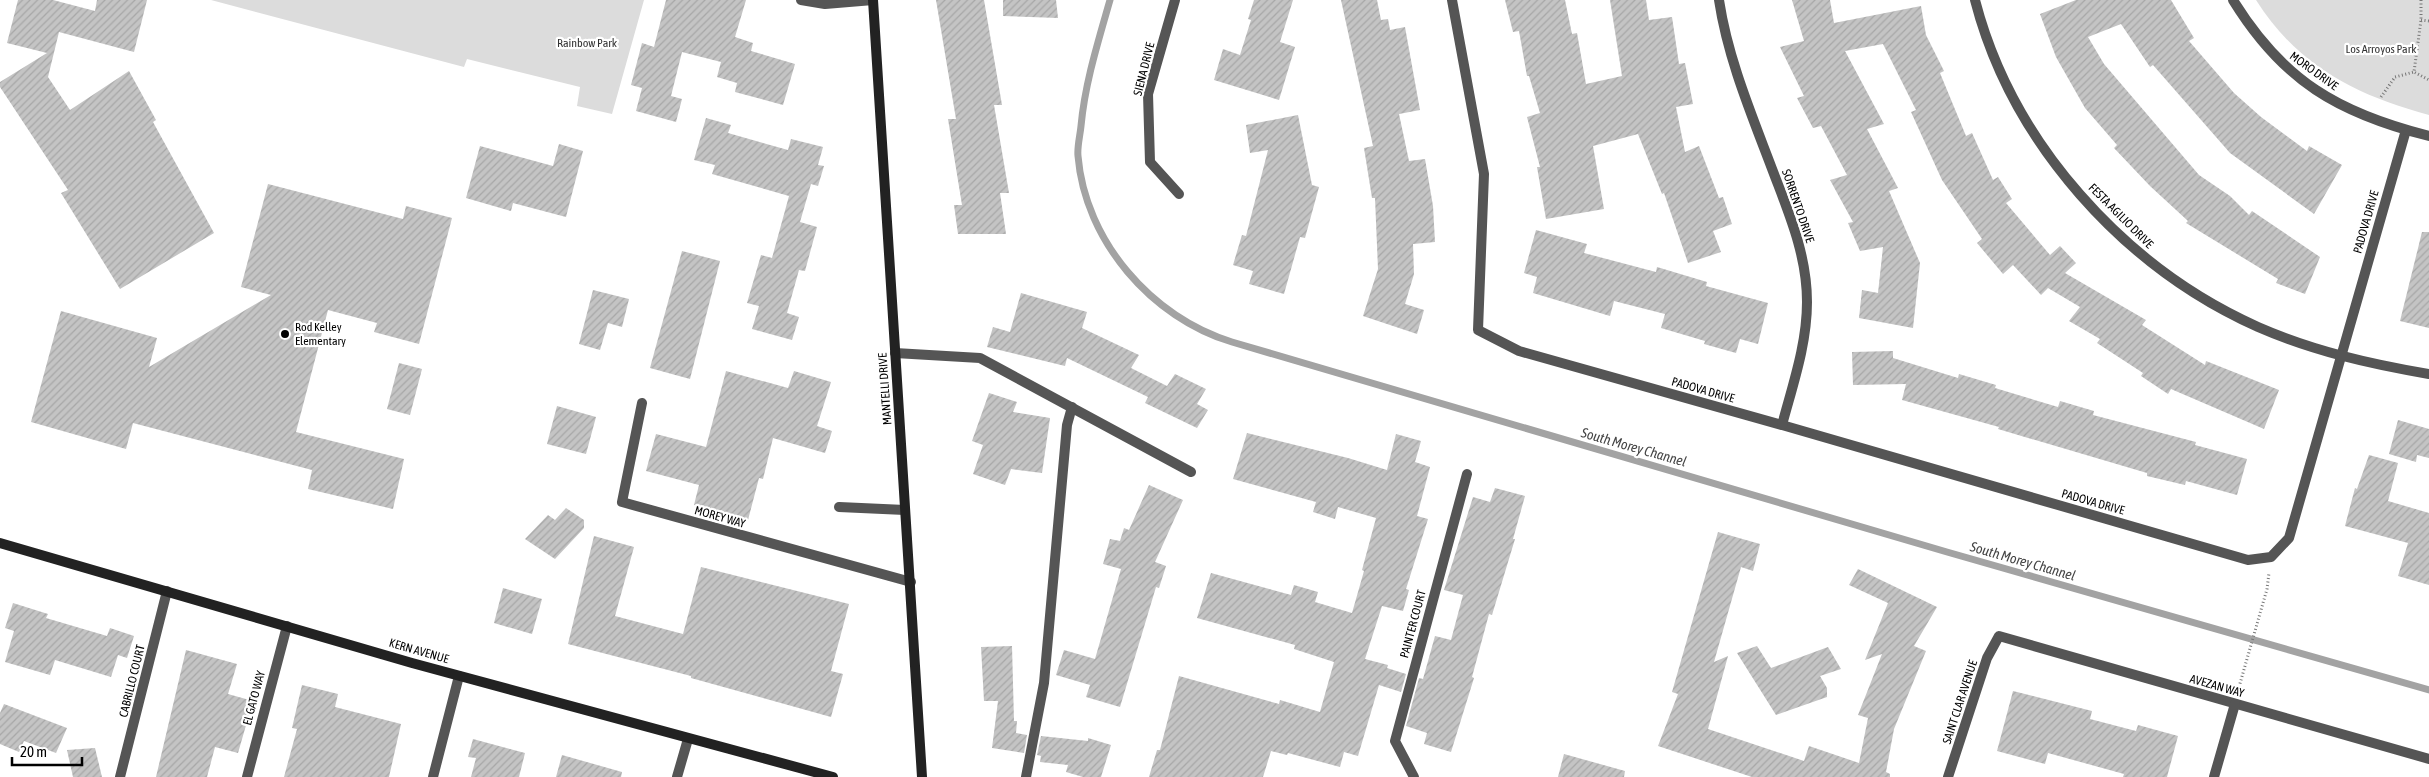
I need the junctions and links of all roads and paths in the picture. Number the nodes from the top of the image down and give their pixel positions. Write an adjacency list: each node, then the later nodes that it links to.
1 (801, 0): 2 (street)
2 (873, 0): 17 (street, MANTELLI DRIVE)
3 (1175, 0): 16 (street, SIENA DRIVE)
4 (1452, 0): 22 (street, PADOVA DRIVE)
5 (1719, 0): 22 (street, SORRENTO DRIVE)
6 (1975, 0): 18 (street, FESTA AGILIO DRIVE)
7 (2232, 0): 14 (street, MORO DRIVE)
8 (2421, 0): 9 (path)
9 (2421, 20): 10 (path); 11 (path)
10 (2429, 21)
11 (2414, 72): 12 (path); 13 (path)
12 (2429, 80)
13 (2381, 97)
14 (2406, 130): 15 (street, MORO DRIVE); 18 (street, PADOVA DRIVE)
15 (2429, 136)
16 (1179, 194)
17 (895, 353): 21 (street); 26 (street, MANTELLI DRIVE)
18 (2341, 357): 19 (street, FESTA AGILIO DRIVE); 28 (street, PADOVA DRIVE)
19 (2429, 374)
20 (642, 403): 29 (street, MOREY WAY)
21 (1072, 406): 23 (street); 43 (street)
22 (1782, 424): 28 (street, PADOVA DRIVE)
23 (1191, 472)
24 (1467, 474): 44 (street, PAINTER COURT)
25 (839, 507): 26 (street)
26 (905, 510): 29 (street, MANTELLI DRIVE)
27 (0, 544): 30 (street, KERN AVENUE)
28 (2272, 557): 34 (path)
29 (911, 582): 42 (street, MANTELLI DRIVE)
30 (167, 591): 31 (street, KERN AVENUE); 37 (street, CABRILLO COURT)
31 (287, 626): 33 (street, KERN AVENUE); 38 (street, EL GATO WAY)
32 (1998, 636): 34 (street, AVEZAN WAY); 45 (street, SAINT CLAR AVENUE)
33 (459, 676): 35 (street, KERN AVENUE); 39 (street)
34 (2235, 704): 36 (street, AVEZAN WAY); 46 (street)
35 (688, 739): 40 (street); 41 (street, KERN AVENUE)
36 (2429, 759)
37 (120, 777)
38 (247, 777)
39 (432, 777)
40 (677, 777)
41 (832, 777)
42 (922, 777)
43 (1026, 777)
44 (1414, 777)
45 (1948, 777)
46 (2214, 777)

